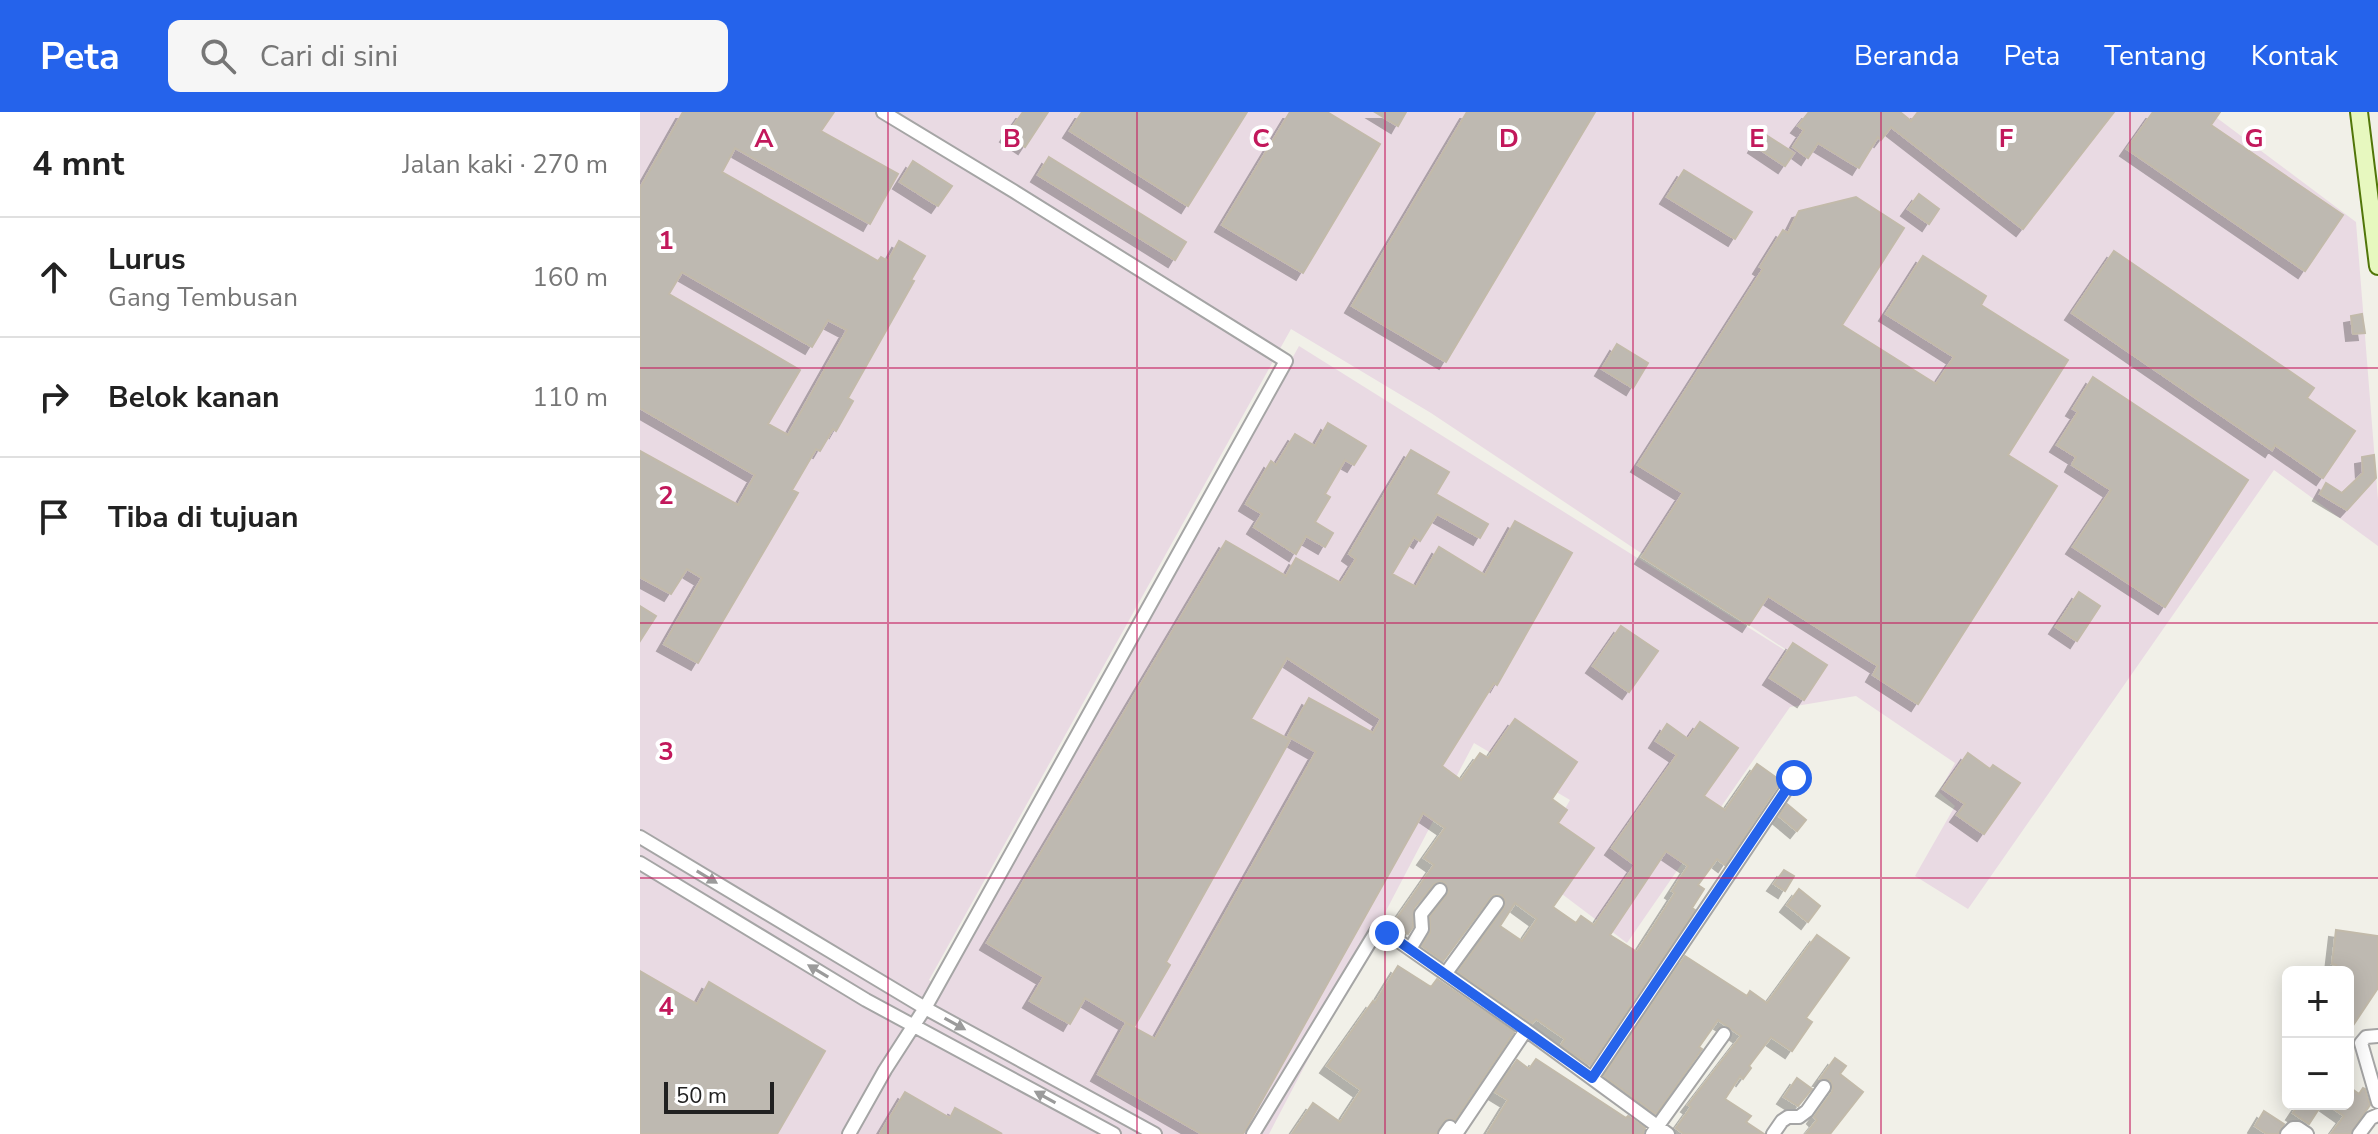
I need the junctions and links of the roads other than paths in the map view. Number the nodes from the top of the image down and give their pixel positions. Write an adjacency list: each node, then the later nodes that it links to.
1 (883, 112): 11 (street)
2 (2359, 112): 3 (street)
3 (2378, 266)
4 (1794, 778): 16 (street)
5 (640, 837): 11 (street, one-way to 11)
6 (640, 863): 12 (street, one-way to 6)
7 (1440, 890): 9 (street)
8 (1497, 903): 10 (street)
9 (1410, 949): 10 (street); 26 (street)
10 (1446, 973): 13 (street)
11 (925, 1008): 12 (street); 20 (street, one-way to 20)
12 (914, 1025): 23 (street); 24 (street, one-way to 12)
13 (1526, 1030): 16 (street); 22 (street)
14 (1724, 1034): 21 (street)
15 (2378, 1036): 18 (street)
16 (1592, 1078): 21 (street)
17 (1824, 1087): 28 (street)
18 (2378, 1102)
19 (2378, 1115): 31 (street)
20 (1124, 1117): 24 (street); 25 (street)
21 (1654, 1130): 27 (street)
22 (1450, 1132)
23 (849, 1134)
24 (1114, 1134)
25 (1155, 1134)
26 (1253, 1134)
27 (1668, 1134)
28 (1773, 1134)
29 (2287, 1134): 30 (street)
30 (2307, 1134)
31 (2359, 1134)

